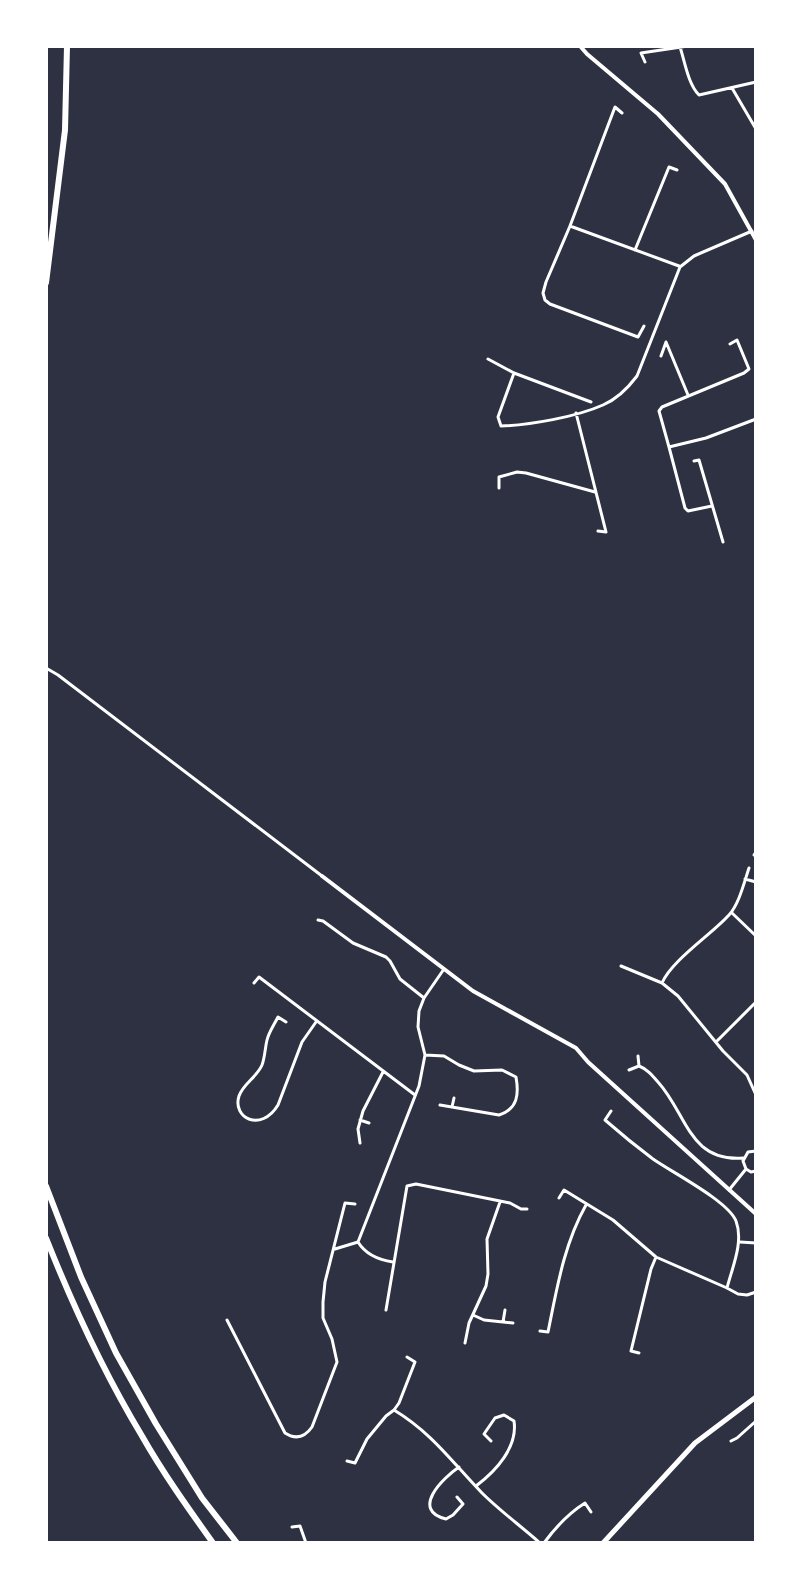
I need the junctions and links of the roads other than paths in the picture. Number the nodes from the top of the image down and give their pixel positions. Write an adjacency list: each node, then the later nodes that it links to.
1 (67, 46): 16 (highway)
2 (580, 46): 12 (street)
3 (688, 46): 4 (street)
4 (680, 47): 5 (street); 7 (street)
5 (645, 62)
6 (756, 82): 7 (street)
7 (732, 88): 9 (street)
8 (622, 113): 11 (street)
9 (756, 129)
10 (677, 170): 14 (street)
11 (570, 226): 14 (street); 17 (street)
12 (752, 231): 13 (street); 15 (street)
13 (756, 240)
14 (635, 250): 15 (street)
15 (680, 267): 26 (street)
16 (46, 283)
17 (644, 326)
18 (730, 344): 23 (street)
19 (661, 356): 23 (street)
20 (488, 359): 21 (street)
21 (514, 373): 22 (street); 26 (street)
22 (571, 395): 24 (street); 25 (street)
23 (688, 395): 28 (street)
24 (569, 402)
25 (591, 402)
26 (576, 413): 31 (street)
27 (756, 419): 28 (street)
28 (669, 447): 32 (street)
29 (694, 461): 32 (street)
30 (499, 488): 31 (street)
31 (595, 492): 33 (street)
32 (712, 506): 34 (street)
33 (598, 531)
34 (723, 542)
35 (46, 668): 37 (street)
36 (749, 868): 38 (street)
37 (322, 876): 44 (street)
38 (745, 879): 39 (street); 40 (street)
39 (756, 882)
40 (732, 913): 42 (street); 46 (street)
41 (318, 920): 47 (street)
42 (756, 936)
43 (621, 966): 46 (street)
44 (444, 969): 47 (street); 71 (street)
45 (254, 983): 50 (street)
46 (662, 983): 51 (street)
47 (424, 998): 52 (street)
48 (755, 1005): 51 (street)
49 (286, 1022): 50 (street)
50 (316, 1022): 56 (street)
51 (716, 1042): 58 (street)
52 (425, 1055): 57 (street); 61 (street)
53 (638, 1056): 54 (street)
54 (639, 1066): 55 (street); 67 (street)
55 (629, 1070)
56 (383, 1072): 57 (street); 63 (street)
57 (415, 1095): 81 (street)
58 (756, 1095)
59 (454, 1098): 61 (street)
60 (440, 1105): 61 (street)
61 (452, 1107)
62 (611, 1111): 82 (street)
63 (360, 1120): 64 (street); 65 (street)
64 (369, 1123)
65 (360, 1143)
66 (756, 1151): 67 (street)
67 (743, 1158): 68 (street)
68 (746, 1169): 69 (street); 71 (street)
69 (756, 1171)
70 (46, 1186): 113 (highway)
71 (729, 1190): 78 (street)
72 (559, 1198): 75 (street)
73 (500, 1202): 76 (street); 86 (street); 93 (street)
74 (355, 1204): 84 (street)
75 (586, 1205): 85 (street); 97 (street)
76 (521, 1209): 77 (street); 79 (street)
77 (527, 1209)
78 (756, 1214)
79 (521, 1216)
80 (46, 1238): 112 (highway)
81 (358, 1242): 84 (street); 86 (street)
82 (738, 1242): 83 (street); 87 (street)
83 (756, 1243)
84 (334, 1249): 94 (street)
85 (656, 1257): 87 (street); 99 (street)
86 (393, 1262): 90 (street)
87 (727, 1288): 88 (street)
88 (756, 1292)
89 (378, 1300): 90 (street)
90 (387, 1301): 91 (street)
91 (386, 1310)
92 (505, 1310): 95 (street)
93 (473, 1315): 95 (street); 98 (street)
94 (227, 1320)
95 (503, 1322): 96 (street)
96 (513, 1323)
97 (540, 1331)
98 (465, 1343)
99 (639, 1353)
100 (407, 1357): 102 (street)
101 (756, 1397): 116 (main road)
102 (394, 1410): 106 (street); 107 (street)
103 (756, 1421): 105 (street)
104 (491, 1441): 108 (street)
105 (731, 1441)
106 (347, 1461)
107 (459, 1467): 108 (street); 109 (street)
108 (476, 1486): 115 (street)
109 (457, 1497)
110 (591, 1512): 115 (street)
111 (292, 1527): 114 (street)
112 (213, 1543)
113 (237, 1543)
114 (306, 1543)
115 (542, 1543)
116 (603, 1543)

